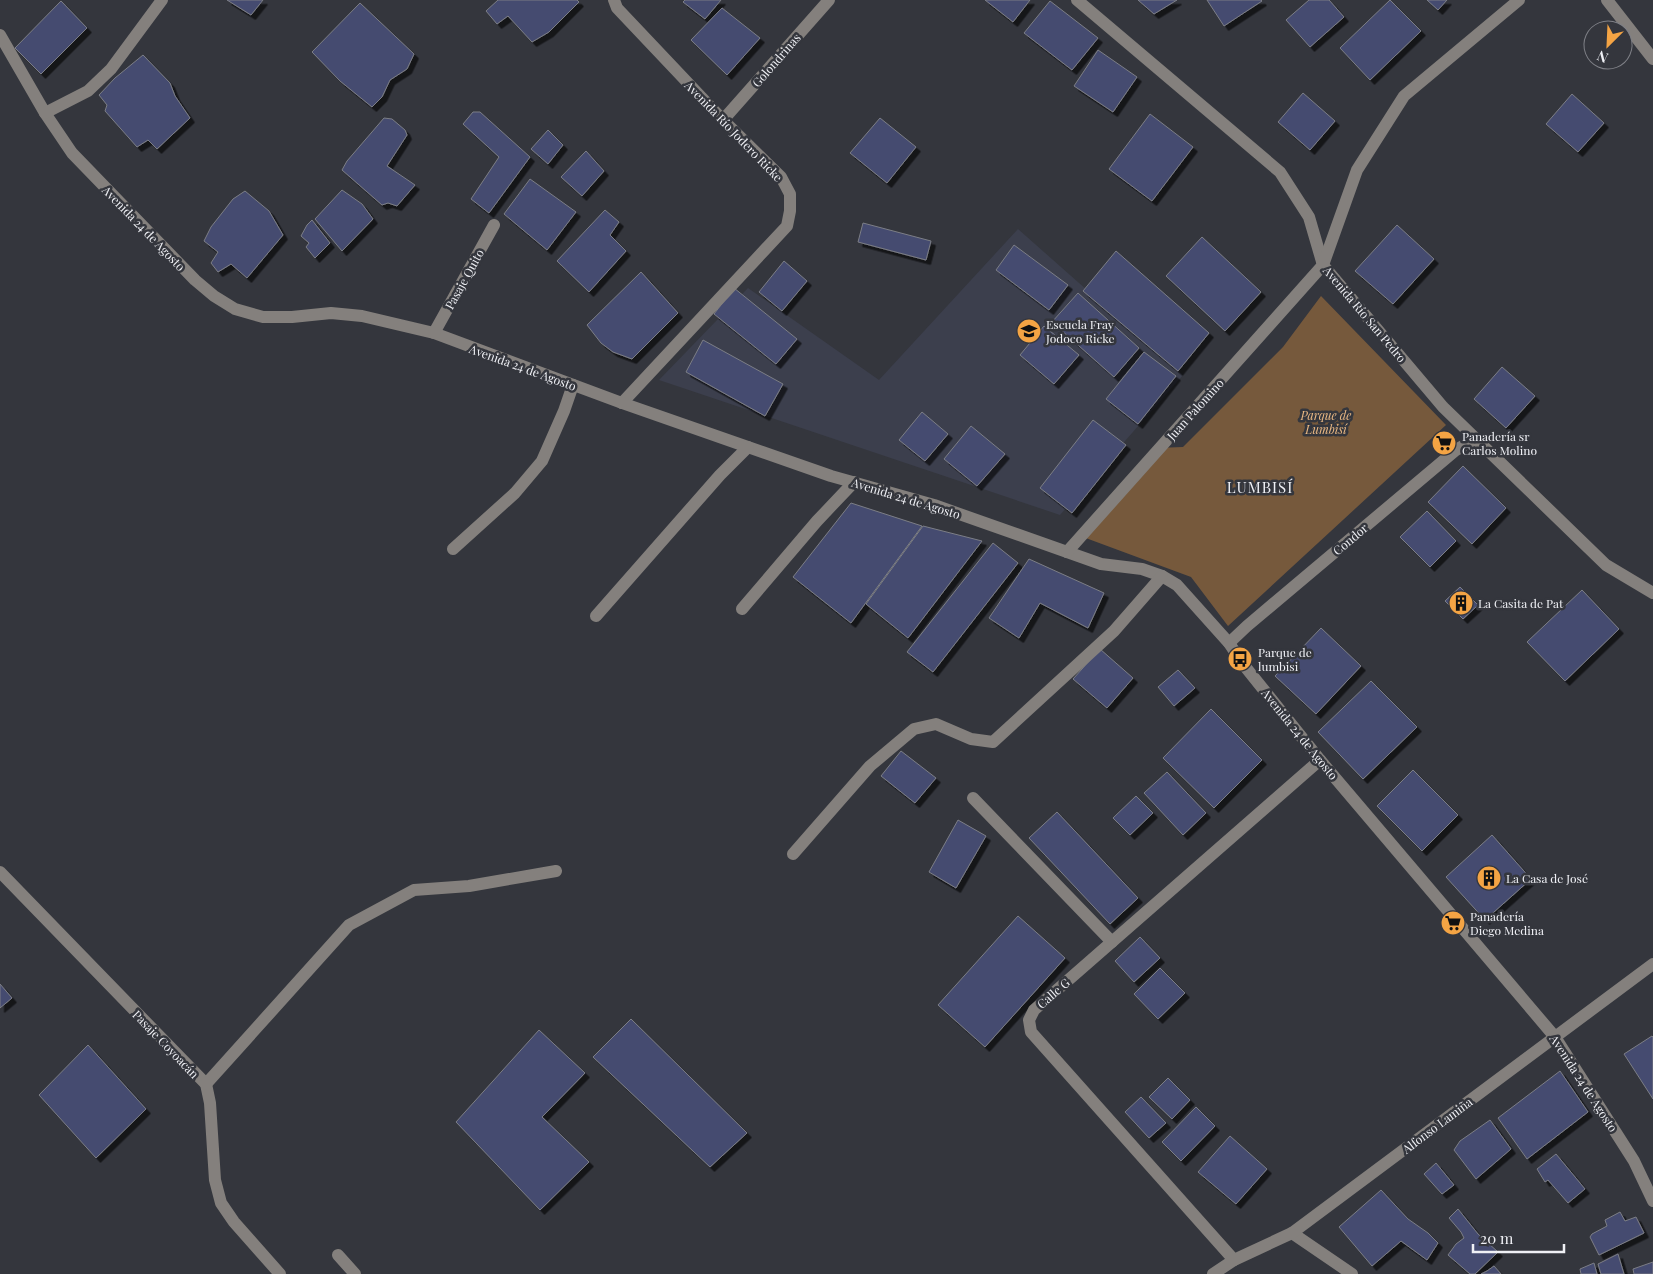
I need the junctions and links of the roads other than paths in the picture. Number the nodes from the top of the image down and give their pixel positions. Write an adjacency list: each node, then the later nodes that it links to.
1 (162, 0): 9 (street)
2 (614, 0): 10 (street, Avenida Río Jodero Ricke)
3 (829, 0): 10 (street, Golondrinas)
4 (1076, 0): 12 (street, Avenida Río San Pedro)
5 (1519, 0): 12 (street)
6 (1607, 0): 8 (street)
7 (0, 35): 9 (street, Avenida 24 de Agosto)
8 (1653, 59)
9 (45, 113): 13 (street, Avenida 24 de Agosto)
10 (722, 120): 15 (street, Avenida Río Jodero Ricke)
11 (494, 225): 13 (street, Pasaje Quito)
12 (1323, 265): 16 (street, Avenida Río San Pedro); 20 (street, Juan Palomino)
13 (434, 334): 14 (street, Avenida 24 de Agosto)
14 (573, 385): 15 (street, Avenida 24 de Agosto); 19 (street)
15 (622, 403): 17 (street, Avenida 24 de Agosto)
16 (1475, 439): 22 (street, Avenida Río San Pedro); 25 (street, Condor)
17 (748, 447): 18 (street, Avenida 24 de Agosto); 24 (street)
18 (854, 482): 20 (street, Avenida 24 de Agosto); 23 (street)
19 (453, 549)
20 (1067, 552): 21 (street, Avenida 24 de Agosto)
21 (1162, 576): 25 (street, Avenida 24 de Agosto); 28 (street)
22 (1653, 593)
23 (742, 609)
24 (596, 616)
25 (1229, 643): 26 (street, Avenida 24 de Agosto)
26 (1320, 760): 31 (street, Calle G); 33 (street, Avenida 24 de Agosto)
27 (973, 798): 31 (street)
28 (793, 854)
29 (556, 871): 34 (street)
30 (0, 872): 34 (street, Pasaje Coyoacán)
31 (1112, 942): 38 (street, Calle G)
32 (1653, 964): 33 (street, Alfonso Lamiña)
33 (1555, 1037): 35 (street, Avenida 24 de Agosto); 36 (street, Alfonso Lamiña)
34 (206, 1084): 39 (street, Pasaje Coyoacán)
35 (1652, 1195)
36 (1292, 1233): 38 (street, Alfonso Lamiña); 42 (street)
37 (338, 1255): 40 (street)
38 (1234, 1260): 41 (street, Alfonso Lamiña)
39 (280, 1274)
40 (355, 1274)
41 (1213, 1274)
42 (1352, 1274)

